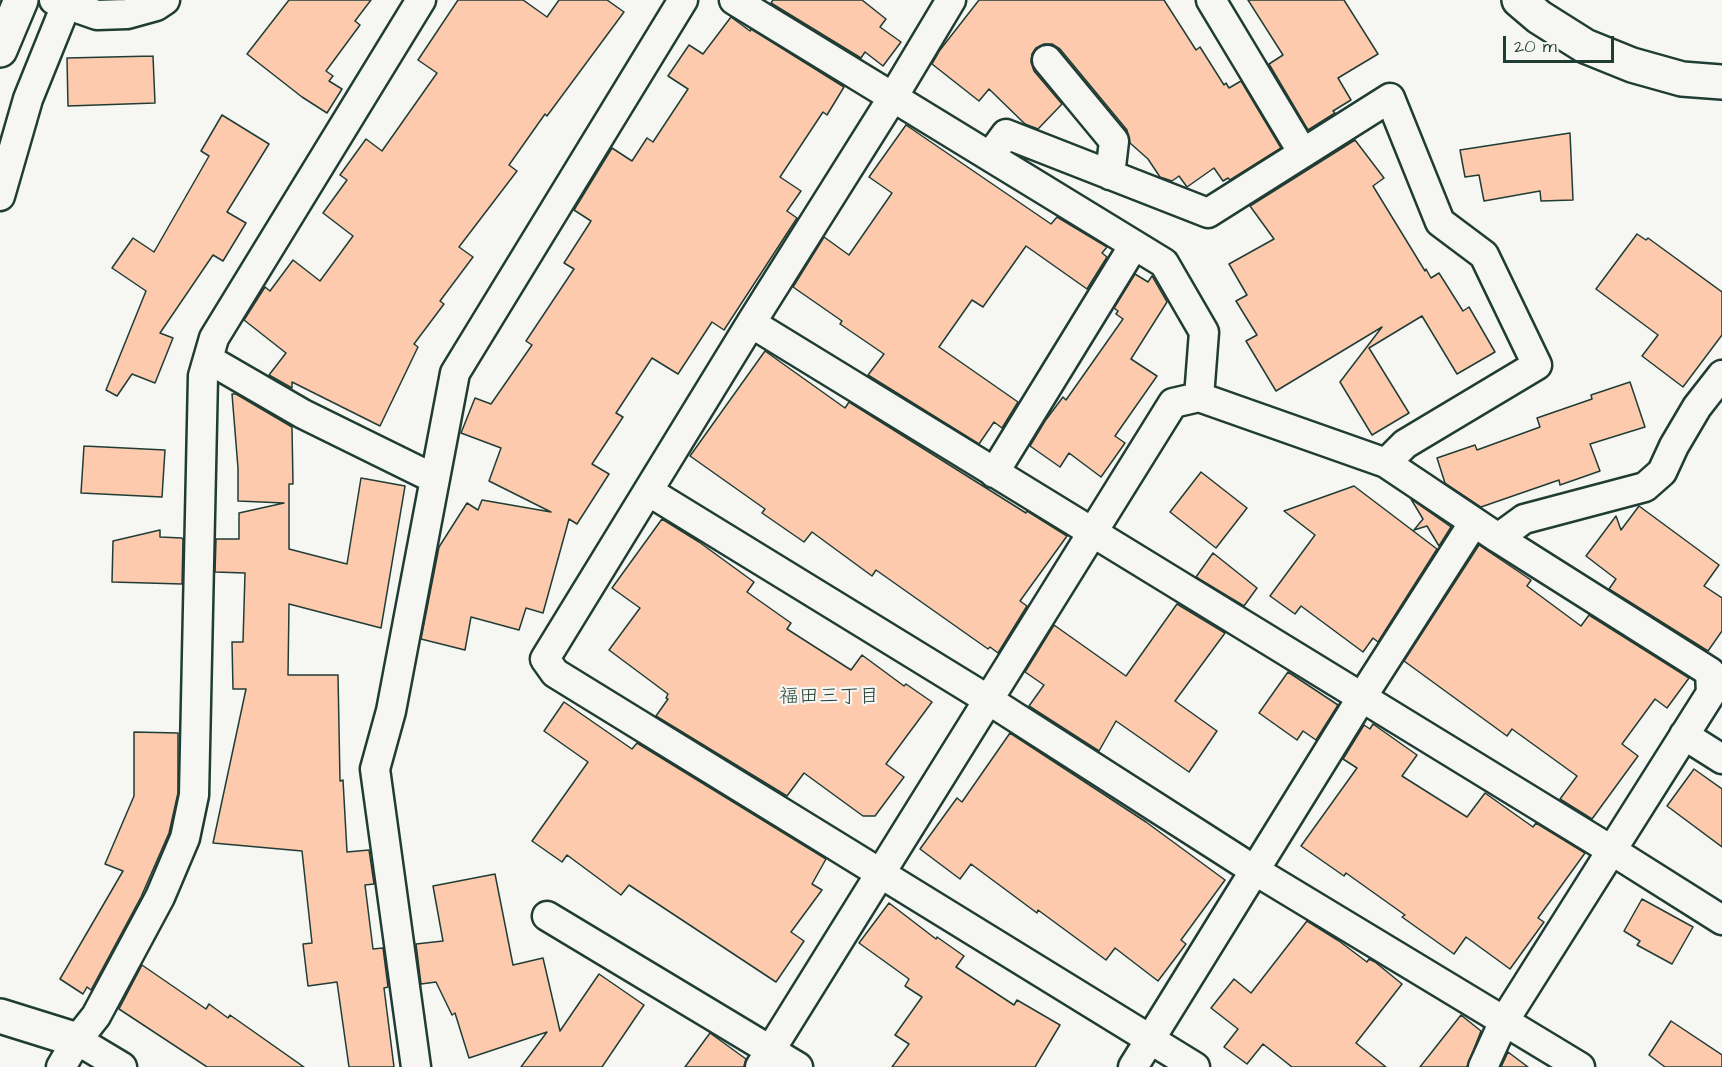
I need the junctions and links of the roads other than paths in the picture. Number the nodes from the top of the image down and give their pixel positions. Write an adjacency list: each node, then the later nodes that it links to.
1 (21, 0): 10 (street)
2 (165, 0): 9 (street)
3 (421, 0): 20 (street)
4 (683, 0): 25 (street)
5 (734, 0): 13 (street)
6 (951, 0): 13 (street)
7 (1211, 0): 14 (street)
8 (1519, 0): 12 (street)
9 (60, 3): 17 (street)
10 (0, 50)
11 (1047, 60): 16 (street)
12 (1722, 82)
13 (893, 97): 15 (street); 19 (street)
14 (1303, 153): 16 (street); 23 (street)
15 (990, 156): 16 (street); 18 (street)
16 (1110, 175)
17 (0, 196)
18 (1134, 245): 22 (street); 24 (street)
19 (751, 323): 24 (street); 26 (street)
20 (208, 359): 25 (street); 42 (street)
21 (1722, 375): 29 (street)
22 (1199, 397): 23 (street); 28 (street)
23 (1386, 463): 27 (street)
24 (994, 473): 28 (street)
25 (435, 479): 45 (street)
26 (648, 491): 31 (street); 36 (street)
27 (1474, 522): 29 (street); 30 (street)
28 (1092, 533): 30 (street); 31 (street)
29 (1498, 538): 32 (street)
30 (1362, 698): 34 (street); 35 (street)
31 (987, 699): 35 (street); 36 (street)
32 (1684, 735): 33 (street); 34 (street)
33 (1722, 759)
34 (1611, 850): 38 (street); 40 (street)
35 (1254, 870): 40 (street); 41 (street)
36 (880, 874): 41 (street); 43 (street)
37 (547, 916): 43 (street)
38 (1722, 920)
39 (0, 1016): 42 (street)
40 (1504, 1021): 49 (street); 50 (street)
41 (1149, 1039): 47 (street); 48 (street)
42 (69, 1053): 44 (street)
43 (766, 1059): 46 (street)
44 (122, 1067)
45 (416, 1067)
46 (798, 1067)
47 (1133, 1067)
48 (1195, 1067)
49 (1483, 1067)
50 (1580, 1067)

